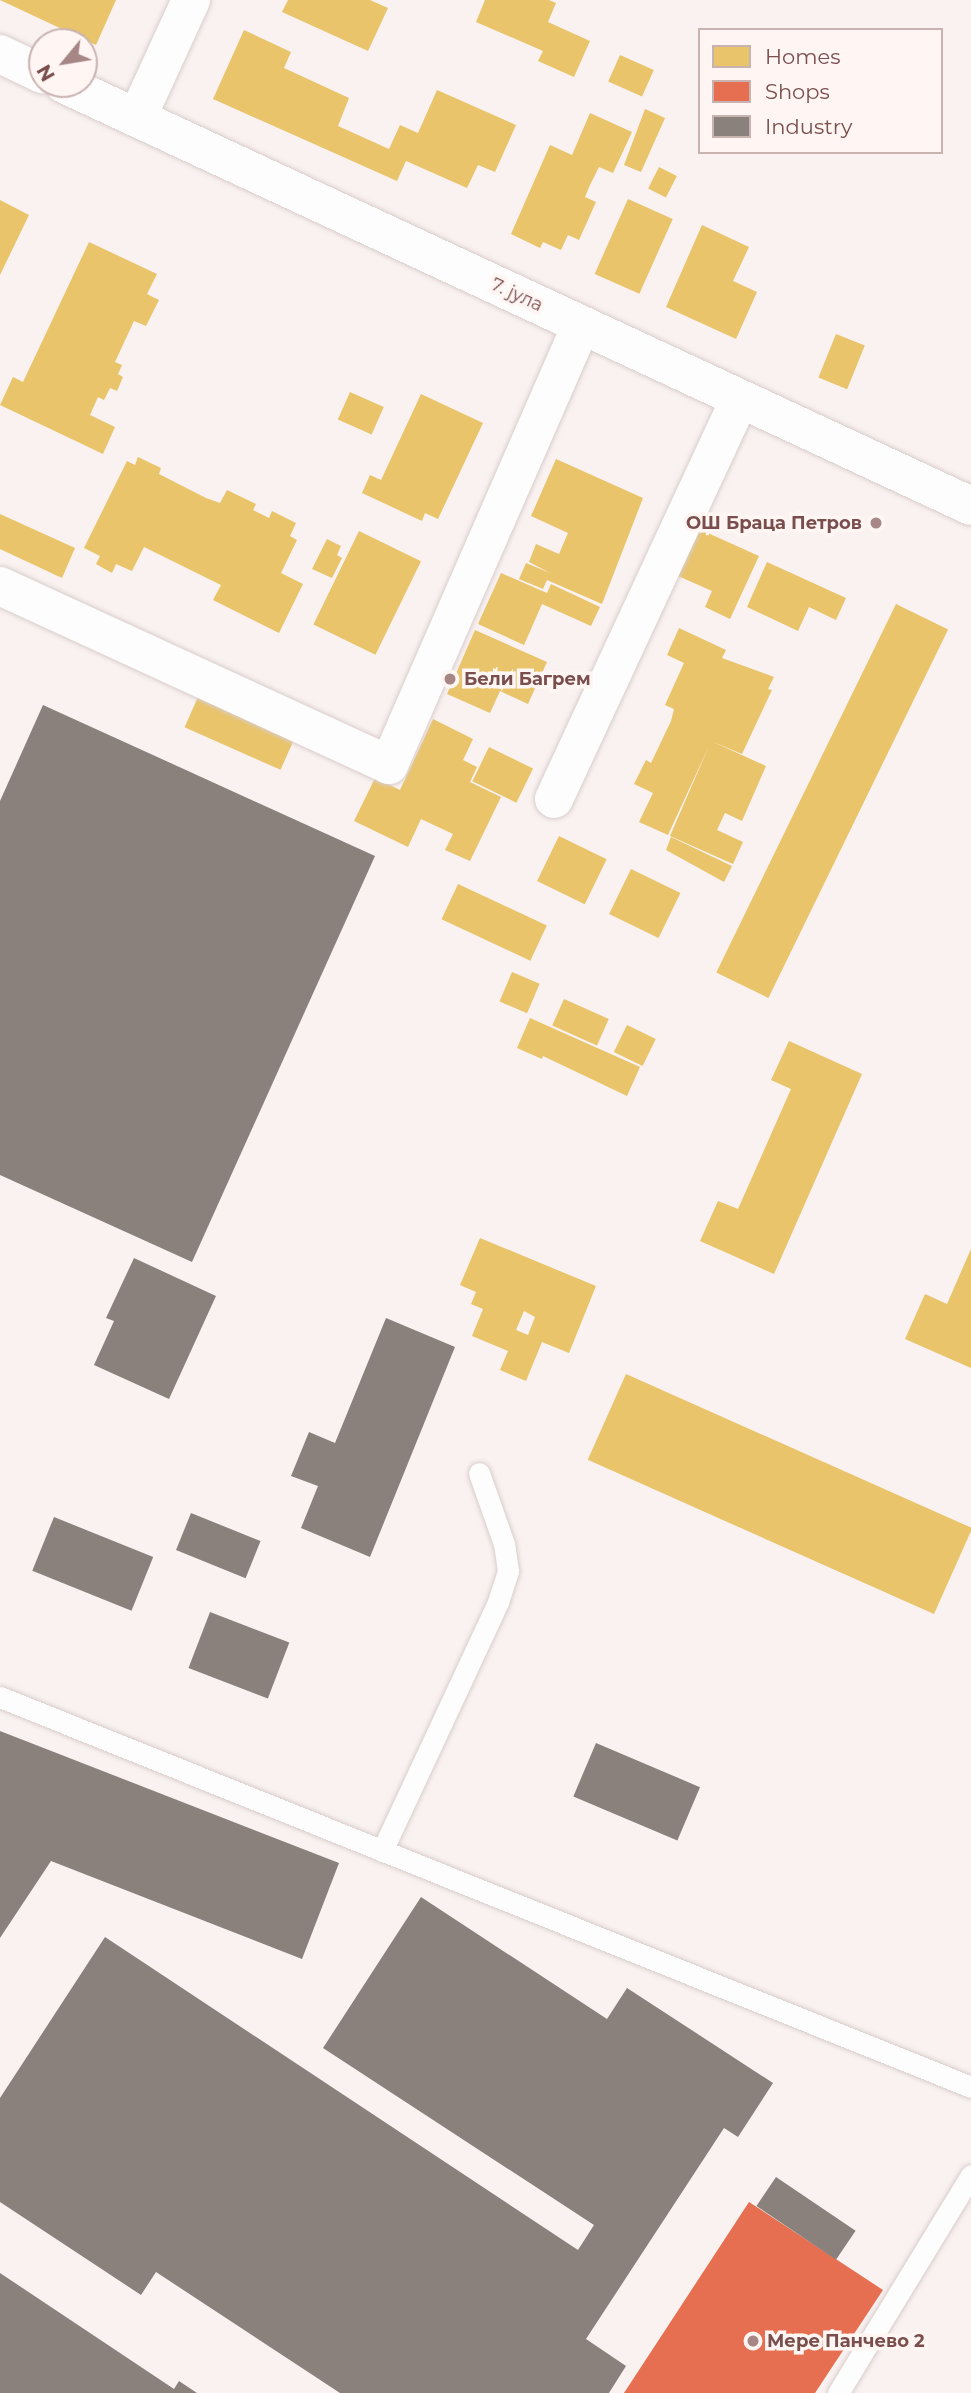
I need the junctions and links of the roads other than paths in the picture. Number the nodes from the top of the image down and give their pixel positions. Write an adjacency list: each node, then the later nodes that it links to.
1 (191, 0): 5 (street)
2 (0, 54): 3 (street)
3 (28, 67)
4 (94, 98): 5 (street, 7. јула)
5 (137, 118): 6 (street, 7. јула)
6 (581, 325): 7 (street, 7. јула); 9 (street)
7 (740, 399): 8 (street, 7. јула); 10 (street)
8 (971, 506)
9 (0, 586)
10 (554, 799)
11 (479, 1473): 13 (lane)
12 (0, 1697): 13 (lane)
13 (382, 1851): 14 (lane)
14 (971, 2087)
15 (971, 2175): 16 (lane)
16 (838, 2393)

